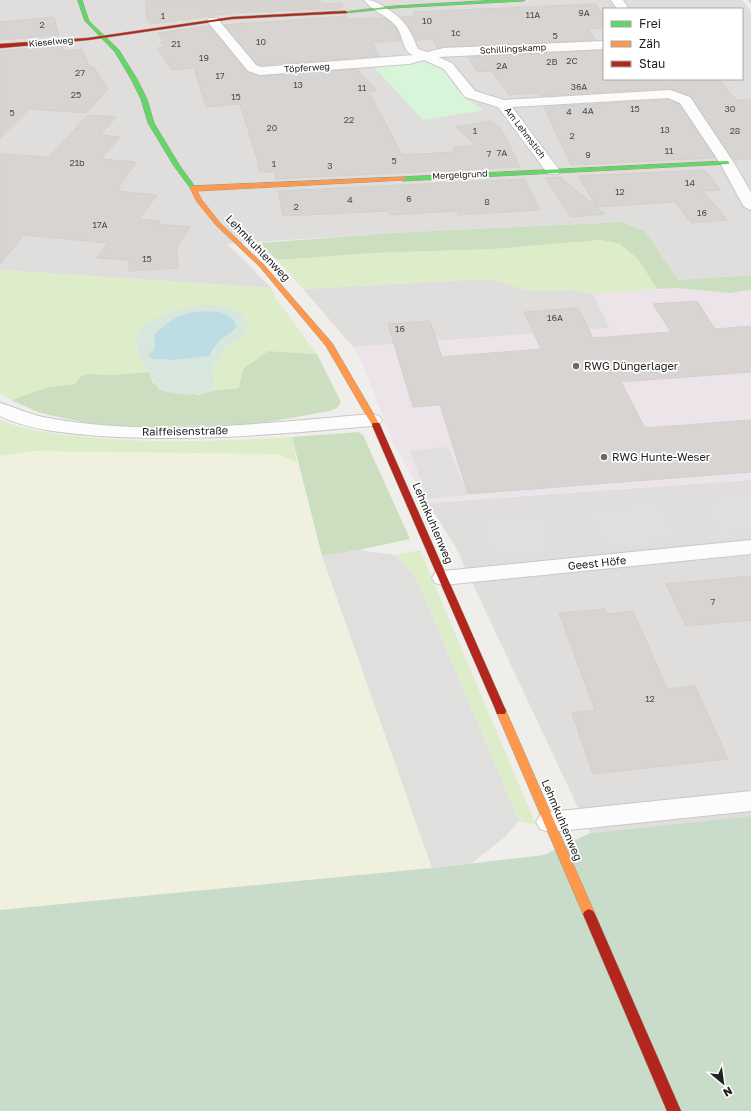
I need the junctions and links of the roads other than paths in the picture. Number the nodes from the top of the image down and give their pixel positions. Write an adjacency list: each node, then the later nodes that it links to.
1 (80, 0): 5 (street, Lehmkuhlenweg)
2 (524, 0): 3 (street)
3 (375, 4): 4 (street); 8 (street, Am Lehmstich)
4 (213, 21): 5 (street); 8 (street, Töpferweg)
5 (102, 36): 7 (street, Kieselweg); 12 (street, Lehmkuhlenweg)
6 (603, 45): 8 (street, Schillingskamp)
7 (0, 46)
8 (423, 56): 9 (street, Am Lehmstich)
9 (504, 104): 10 (street); 11 (street, Am Lehmstich)
10 (727, 163): 11 (street, Mergelgrund); 13 (street)
11 (553, 171): 12 (street, Mergelgrund)
12 (194, 189): 15 (street, Lehmkuhlenweg)
13 (751, 205)
14 (0, 409): 15 (street, Raiffeisenstraße)
15 (372, 420): 17 (street, Lehmkuhlenweg)
16 (751, 547): 17 (street, Geest Höfe)
17 (443, 578): 19 (street, Lehmkuhlenweg)
18 (751, 801): 19 (street)
19 (550, 822): 20 (street, Lehmkuhlenweg)
20 (674, 1111)

